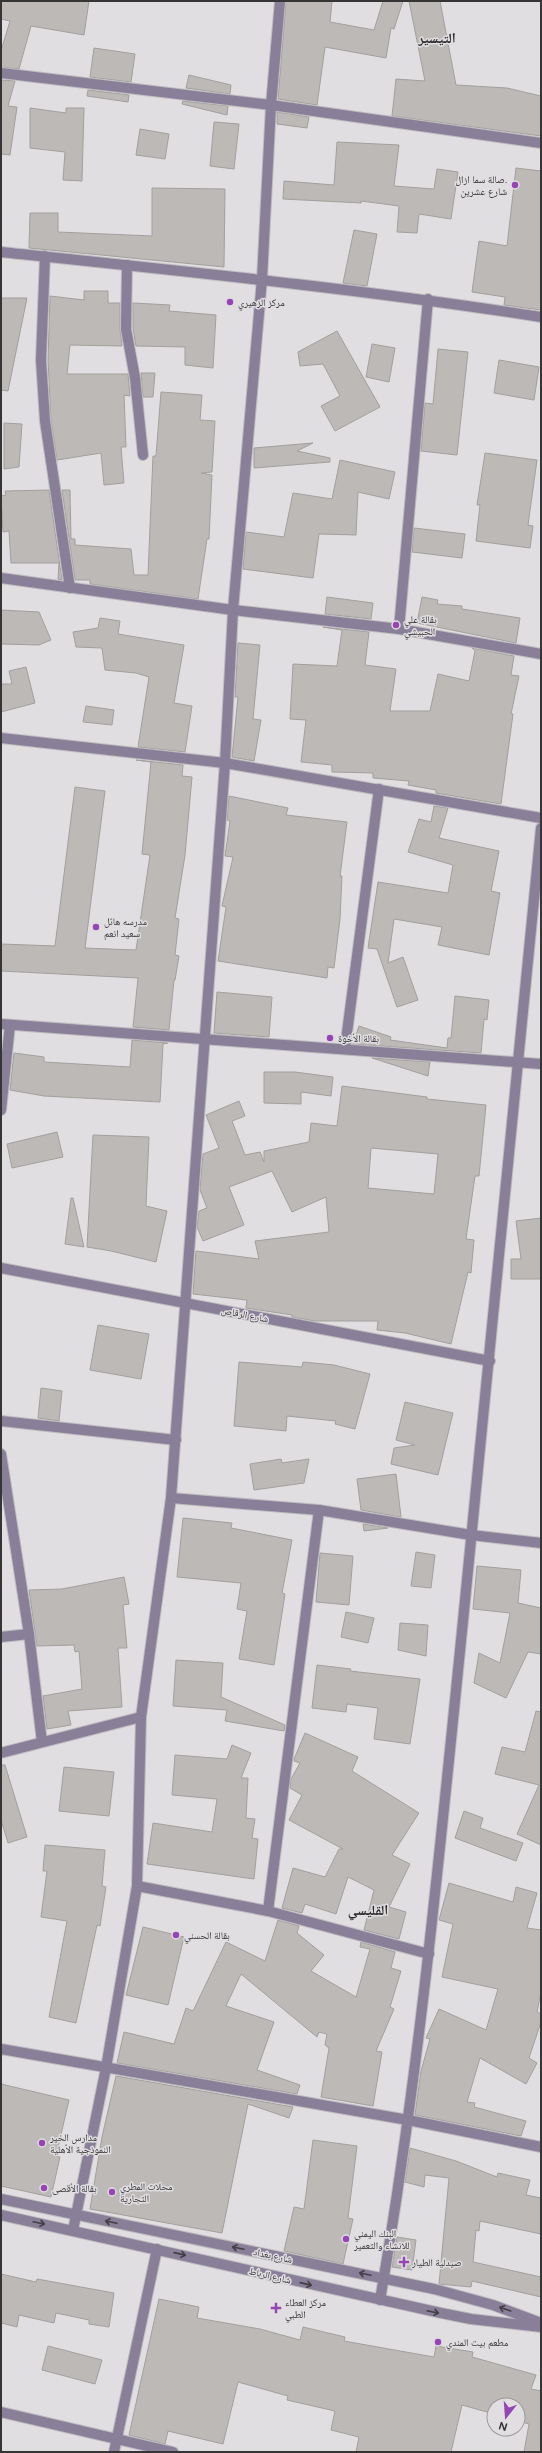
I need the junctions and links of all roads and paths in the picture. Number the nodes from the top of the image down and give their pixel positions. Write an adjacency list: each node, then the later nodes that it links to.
1 (280, 1): 3 (street)
2 (1, 73): 3 (street)
3 (271, 105): 4 (street); 8 (street)
4 (541, 143)
5 (1, 252): 6 (street)
6 (45, 256): 7 (street); 13 (street)
7 (127, 265): 8 (street); 11 (street)
8 (262, 279): 9 (street); 14 (street)
9 (428, 299): 10 (street); 15 (street)
10 (541, 317)
11 (143, 455)
12 (1, 578): 13 (street)
13 (70, 588): 14 (street)
14 (233, 610): 15 (street); 18 (street)
15 (399, 629): 16 (street)
16 (541, 654)
17 (1, 738): 18 (street)
18 (225, 763): 19 (street); 23 (street)
19 (379, 789): 20 (street); 24 (street)
20 (541, 818)
21 (541, 828): 25 (street)
22 (6, 1024): 23 (street); 27 (street)
23 (204, 1039): 24 (street); 29 (street)
24 (345, 1048): 25 (street)
25 (520, 1061): 26 (street); 30 (street)
26 (541, 1064)
27 (1, 1110)
28 (1, 1268): 29 (street, شارع الرقاص)
29 (187, 1302): 30 (street, شارع الرقاص); 32 (street)
30 (490, 1361): 36 (street)
31 (1, 1421): 32 (street)
32 (176, 1440): 34 (street)
33 (1, 1454): 38 (street)
34 (171, 1498): 35 (street); 40 (street)
35 (318, 1510): 36 (street); 44 (street)
36 (471, 1535): 37 (street); 45 (street)
37 (541, 1543)
38 (29, 1634): 39 (street); 41 (street)
39 (1, 1637)
40 (141, 1717): 41 (street); 43 (street)
41 (42, 1742): 42 (street)
42 (1, 1753)
43 (137, 1886): 44 (street); 47 (street)
44 (268, 1911): 45 (street)
45 (429, 1954): 48 (street)
46 (1, 2050): 47 (street)
47 (106, 2068): 48 (street); 52 (street)
48 (408, 2120): 49 (street); 55 (street)
49 (541, 2147)
50 (1, 2199): 52 (street, شارع بغداد)
51 (1, 2215): 53 (street, شارع الرباط, one-way to 53)
52 (76, 2215): 53 (street); 55 (street, شارع بغداد, one-way to 52)
53 (73, 2230): 54 (street, شارع الرباط)
54 (157, 2249): 56 (street, شارع الرباط, one-way to 56); 60 (street)
55 (384, 2278): 56 (street); 57 (street, شارع بغداد, one-way to 55)
56 (380, 2300): 58 (street, شارع الرباط, one-way to 58)
57 (541, 2323)
58 (541, 2327)
59 (1, 2412): 60 (street)
60 (116, 2440): 61 (street); 62 (street)
61 (114, 2452)
62 (173, 2452)

